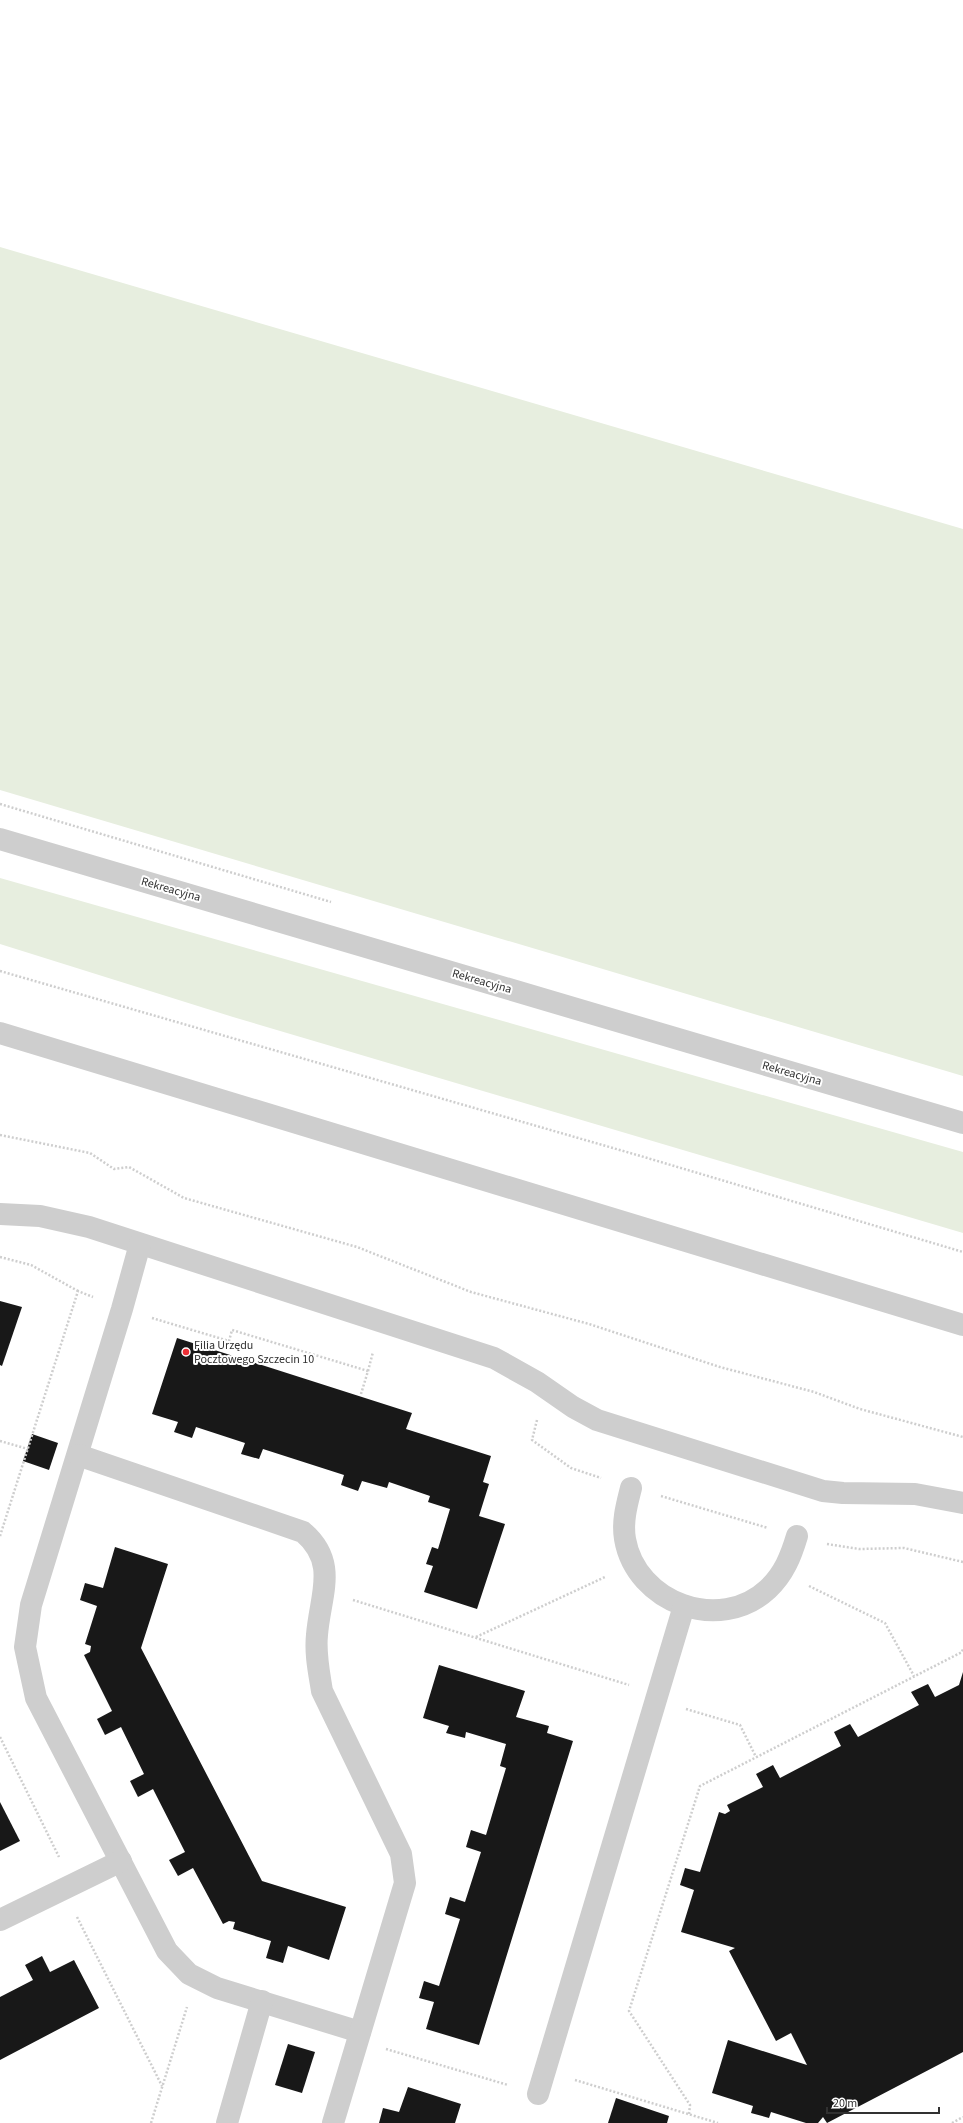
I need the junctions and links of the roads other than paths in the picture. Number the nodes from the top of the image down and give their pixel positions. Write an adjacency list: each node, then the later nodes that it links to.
1 (0, 839): 3 (street, Rekreacyjna)
2 (0, 1033): 6 (street)
3 (963, 1123)
4 (0, 1214): 5 (street)
5 (140, 1244): 7 (street); 9 (street)
6 (963, 1325)
7 (78, 1455): 12 (street); 15 (street)
8 (631, 1488): 11 (street)
9 (963, 1503)
10 (797, 1536): 11 (street)
11 (684, 1606): 16 (street)
12 (121, 1860): 13 (street); 14 (street)
13 (0, 1920)
14 (262, 2001): 15 (street); 17 (street)
15 (358, 2036): 18 (street)
16 (538, 2094)
17 (227, 2123)
18 (333, 2123)

